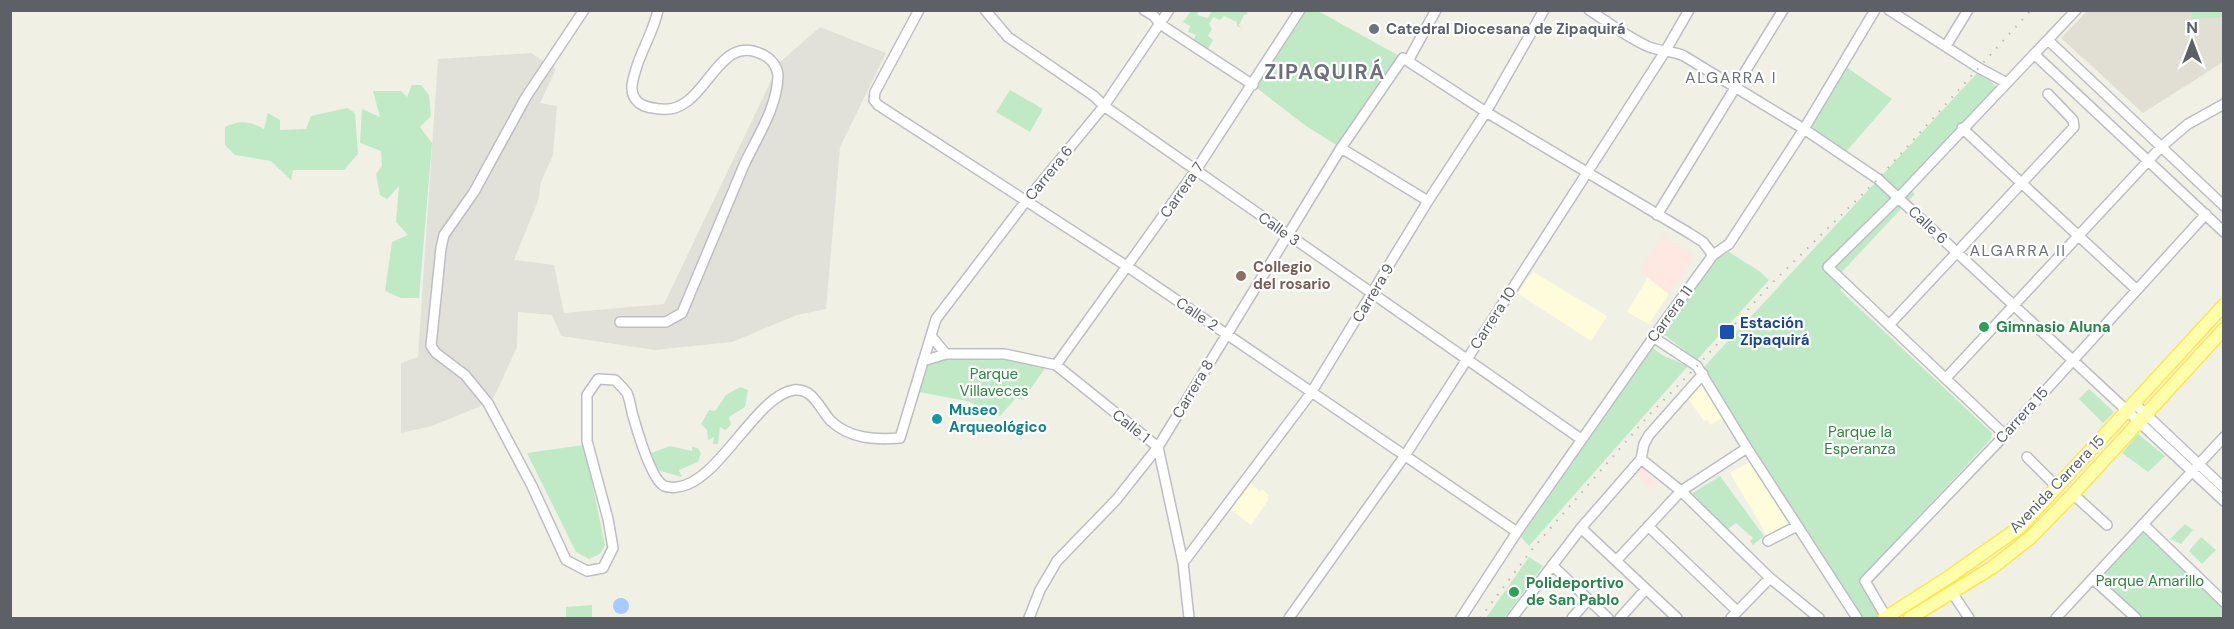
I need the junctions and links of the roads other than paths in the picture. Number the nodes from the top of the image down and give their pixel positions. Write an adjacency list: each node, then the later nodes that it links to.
1 (584, 10): 64 (street, Carrera 6)
2 (658, 10): 55 (street)
3 (919, 10): 40 (street, Calle 2)
4 (985, 10): 27 (street, Calle 3)
5 (1144, 10): 17 (street)
6 (1169, 10): 17 (street, Carrera 6)
7 (1300, 10): 24 (street, Carrera 7)
8 (1436, 10): 22 (street, Carrera 8)
9 (1544, 10): 29 (street, Carrera 9)
10 (1589, 10): 20 (street, Calle 6)
11 (1689, 10): 20 (street, Carrera 10)
12 (1783, 10): 25 (street)
13 (1875, 10): 32 (street, Carrera 11)
14 (1889, 10): 19 (street)
15 (1968, 10): 19 (street)
16 (2076, 10): 18 (street)
17 (1160, 24): 24 (street); 27 (street, Carrera 6)
18 (2048, 40): 21 (street); 33 (street)
19 (1946, 46): 23 (street)
20 (1666, 50): 25 (street, Calle 6); 37 (street, Carrera 10)
21 (2034, 54): 23 (street); 35 (street)
22 (1406, 59): 29 (street); 34 (street, Carrera 8)
23 (2007, 83): 31 (street)
24 (1253, 85): 36 (street, Carrera 7)
25 (1736, 87): 32 (street, Calle 6); 44 (street)
26 (2048, 94): 38 (street)
27 (1104, 106): 36 (street, Calle 3); 40 (street, Carrera 6)
28 (2219, 106): 30 (street); 33 (street)
29 (1486, 111): 37 (street); 41 (street, Carrera 9)
30 (2223, 117)
31 (1962, 128): 38 (street); 39 (street)
32 (1804, 129): 39 (street, Calle 6); 49 (street, Carrera 11)
33 (2162, 146): 35 (street); 42 (street)
34 (1341, 148): 41 (street); 46 (street, Carrera 8)
35 (2148, 162): 43 (street); 47 (street)
36 (1196, 170): 46 (street, Calle 3); 50 (street, Carrera 7)
37 (1586, 172): 44 (street); 63 (street, Carrera 10)
38 (2022, 184): 47 (street); 48 (street)
39 (1899, 197): 48 (street, Calle 6); 56 (street)
40 (1026, 201): 50 (street, Calle 2); 59 (street, Carrera 6)
41 (1428, 201): 52 (street, Carrera 9)
42 (2223, 206)
43 (2206, 214): 45 (street); 51 (street, Carrera 15)
44 (1657, 215): 49 (street)
45 (2223, 232)
46 (1289, 236): 52 (street, Calle 3); 58 (street, Carrera 8)
47 (2079, 236): 51 (street); 53 (street)
48 (1958, 252): 53 (street, Calle 6); 56 (street)
49 (1713, 255): 60 (street, Carrera 11)
50 (1128, 267): 58 (street, Calle 2); 65 (street, Carrera 7)
51 (2137, 290): 62 (street, Carrera 15)
52 (1374, 293): 63 (street, Calle 3); 68 (street, Carrera 9)
53 (2014, 304): 62 (street, Calle 6); 67 (street)
54 (2223, 305): 69 (main road, Avenida Carrera 15)
55 (620, 322)
56 (1889, 325): 67 (street)
57 (2223, 329): 70 (main road, Avenida Carrera 15)
58 (1226, 334): 68 (street, Calle 2); 74 (street, Carrera 8)
59 (931, 336): 61 (street); 64 (street, Carrera 6)
60 (1653, 337): 66 (street); 73 (street, Carrera 11)
61 (946, 354): 64 (street, Calle 1); 65 (street, Calle 1)
62 (2072, 359): 69 (street, Calle 6); 71 (street, Carrera 15)
63 (1466, 360): 73 (street, Calle 3); 76 (street, Carrera 10)
64 (923, 361)
65 (1056, 365): 74 (street, Calle 1)
66 (1703, 374): 75 (street); 78 (street)
67 (1946, 378): 71 (street)
68 (1311, 393): 76 (street, Calle 2); 93 (street, Carrera 9)
69 (2131, 407): 70 (street, Calle 6); 80 (main road, Avenida Carrera 15)
70 (2142, 418): 79 (street, Calle 6); 83 (main road, Avenida Carrera 15)
71 (2005, 435): 113 (street, Carrera 15)
72 (2223, 437): 79 (street)
73 (1581, 439): 90 (street, Carrera 11)
74 (1158, 447): 93 (street, Calle 1); 102 (street, Carrera 8)
75 (1746, 448): 82 (street); 88 (street)
76 (1406, 454): 90 (street, Calle 2); 104 (street, Carrera 10)
77 (2027, 457): 80 (street)
78 (1641, 459): 82 (street); 89 (street)
79 (2195, 467): 81 (street, Calle 6); 84 (street, Calle 6); 85 (street)
80 (2057, 487): 113 (main road, Avenida Carrera 15)
81 (2223, 488)
82 (1681, 491): 87 (street); 95 (street)
83 (2073, 494): 86 (street); 98 (main road, Avenida Carrera 15)
84 (2223, 501)
85 (2143, 524): 96 (street); 100 (street)
86 (2107, 525)
87 (1648, 526): 92 (street); 101 (street)
88 (1797, 526): 91 (street); 112 (street)
89 (1581, 528): 92 (street); 94 (street)
90 (1517, 532): 105 (street, Carrera 11)
91 (1768, 541)
92 (1616, 561): 97 (street)
93 (1183, 563): 103 (street, Calle 1)
94 (1552, 565): 99 (street); 106 (street)
95 (1770, 578): 101 (street); 111 (street)
96 (2093, 579): 116 (street); 117 (street)
97 (1646, 589): 109 (street); 110 (street)
98 (1953, 594): 114 (main road, Avenida Carrera 15); 115 (street)
99 (1588, 600): 107 (street); 108 (street)
100 (2223, 602)
101 (1734, 615)
102 (1029, 618)
103 (1189, 618)
104 (1289, 618)
105 (1461, 618)
106 (1512, 618)
107 (1572, 618)
108 (1608, 618)
109 (1620, 618)
110 (1677, 618)
111 (1819, 618)
112 (1857, 618)
113 (1885, 618)
114 (1910, 618)
115 (1969, 618)
116 (2056, 618)
117 (2136, 618)

